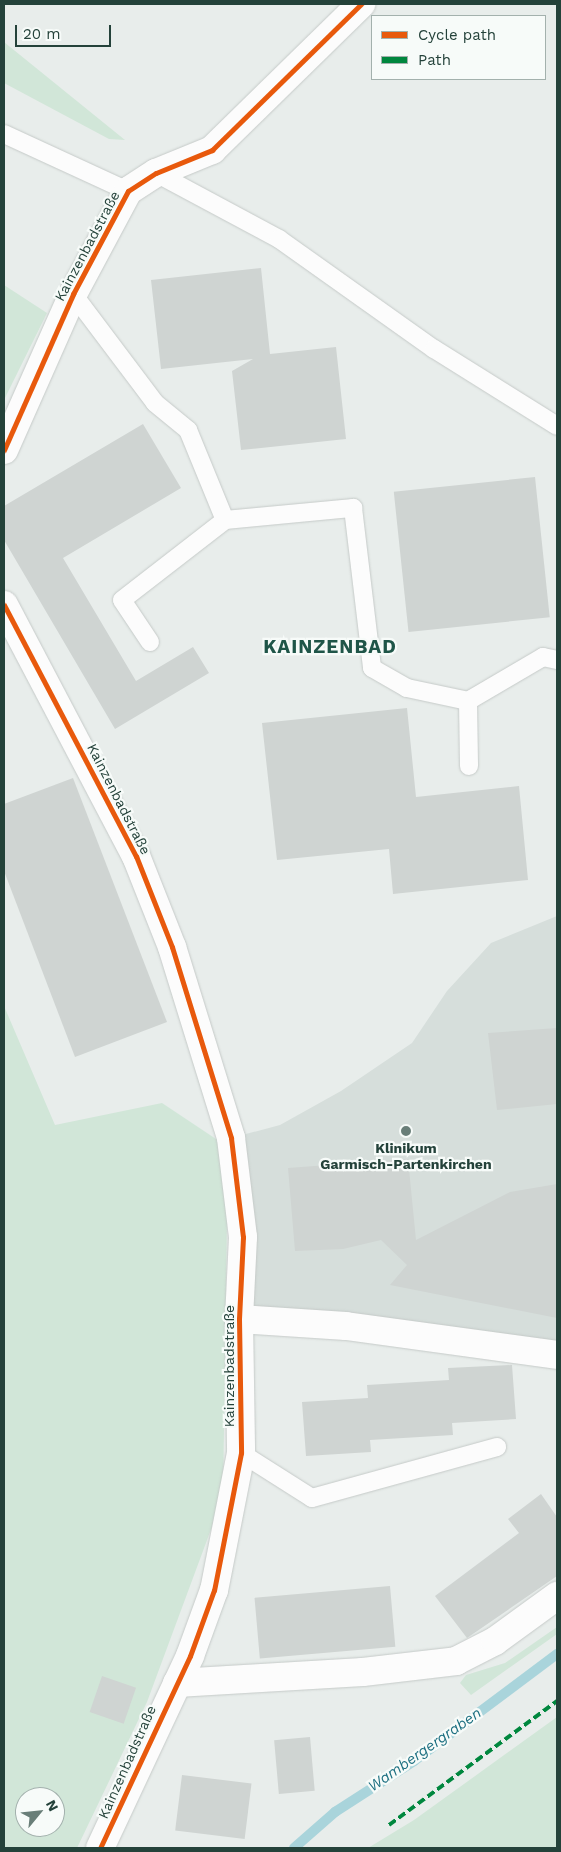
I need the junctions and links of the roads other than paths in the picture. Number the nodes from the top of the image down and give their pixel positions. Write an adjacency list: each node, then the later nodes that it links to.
1 (361, 4): 3 (street, Kainzenbadstraße)
2 (4, 134): 4 (lane)
3 (156, 173): 4 (street, Kainzenbadstraße); 6 (lane)
4 (128, 191): 5 (street, Kainzenbadstraße)
5 (72, 294): 7 (street, Kainzenbadstraße); 8 (lane)
6 (557, 426)
7 (4, 450)
8 (225, 520): 10 (lane); 12 (lane)
9 (4, 605): 14 (street, Kainzenbadstraße)
10 (150, 642)
11 (557, 660): 12 (lane)
12 (468, 701): 13 (lane)
13 (469, 766)
14 (239, 1319): 15 (street, Kainzenbadstraße); 17 (street, Kainzenbadstraße)
15 (557, 1355)
16 (497, 1447): 17 (lane)
17 (241, 1453): 19 (street, Kainzenbadstraße)
18 (557, 1596): 19 (street)
19 (177, 1683): 20 (street, Kainzenbadstraße)
20 (100, 1848)

